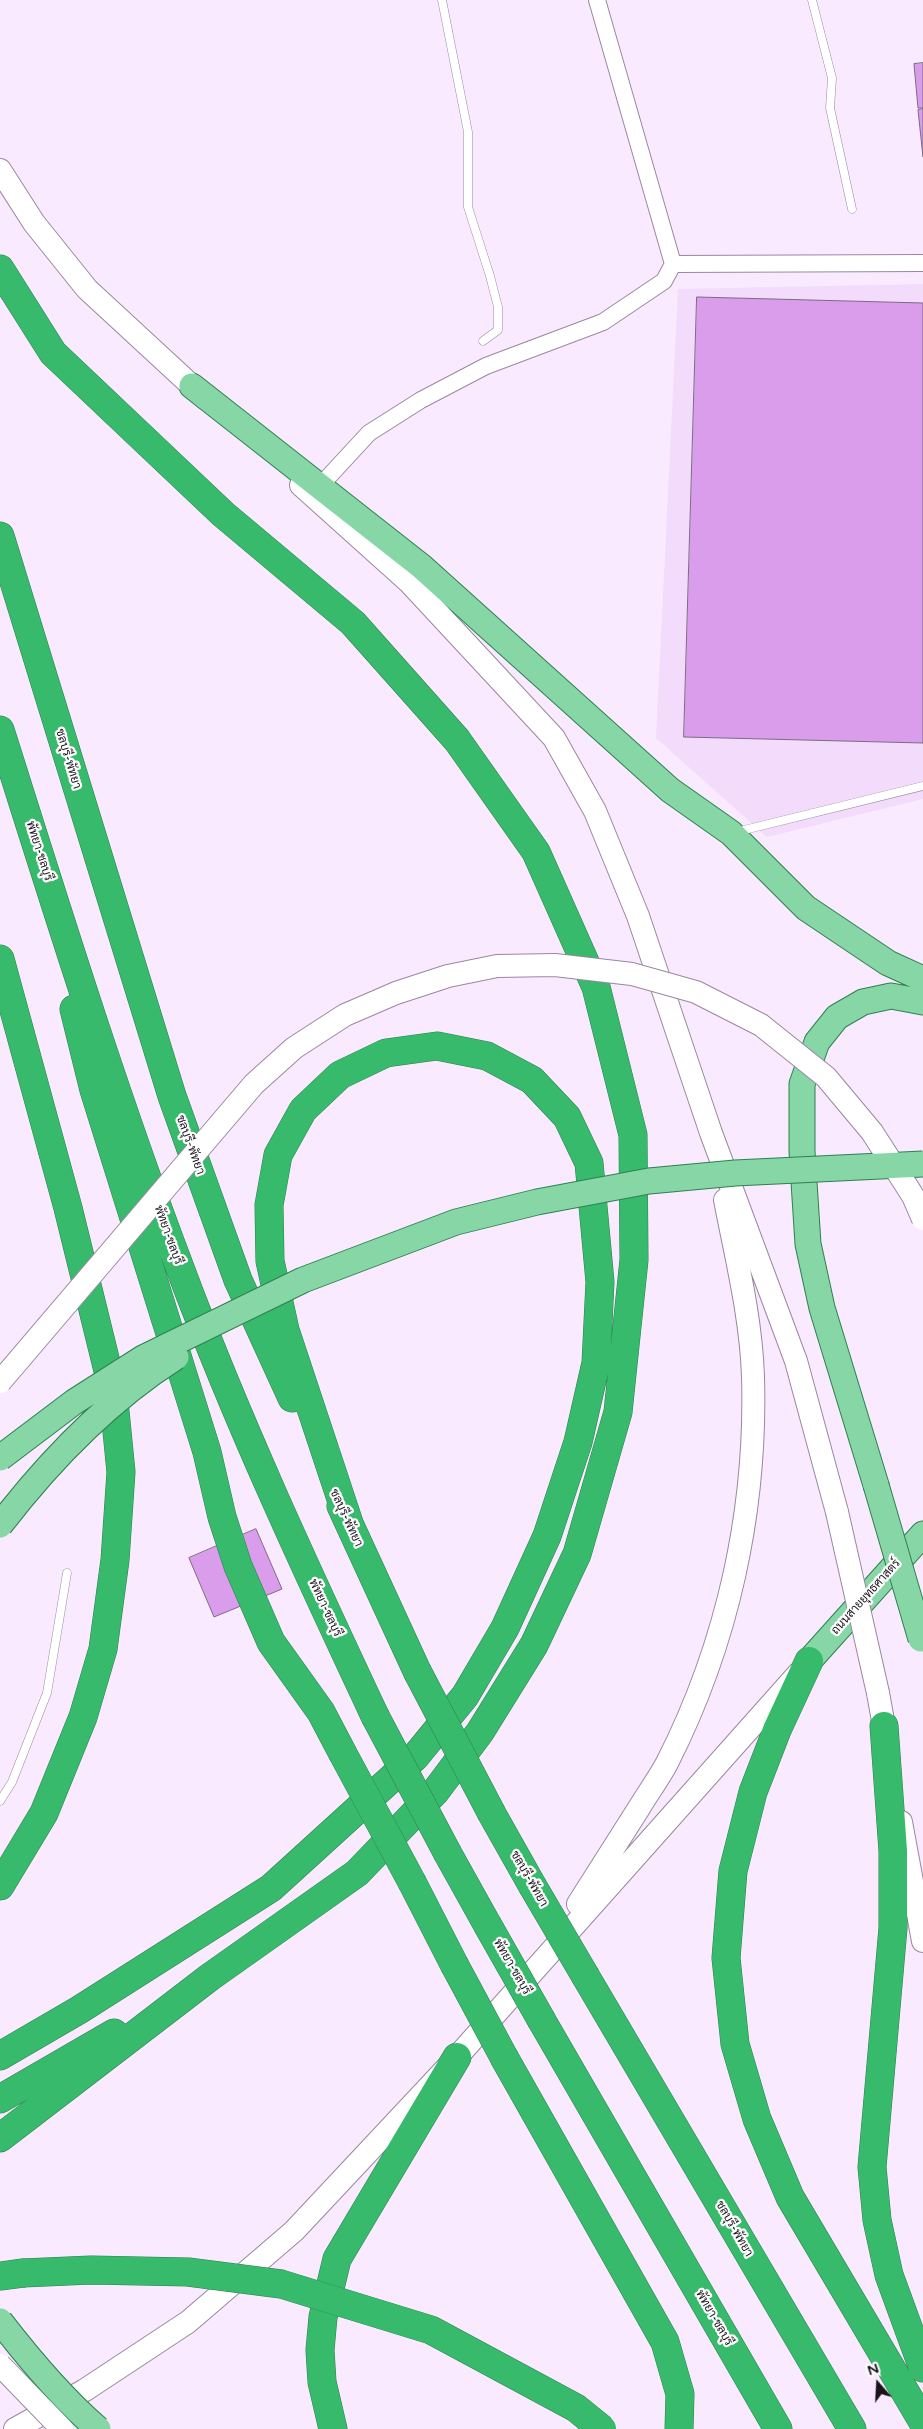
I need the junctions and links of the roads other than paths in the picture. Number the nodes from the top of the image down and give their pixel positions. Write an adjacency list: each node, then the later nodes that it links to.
1 (442, 0): 9 (lane)
2 (597, 0): 7 (street)
3 (812, 0): 5 (lane)
4 (0, 170): 10 (main road)
5 (852, 210)
6 (923, 263): 7 (street)
7 (673, 264): 11 (street)
8 (0, 269): 37 (highway)
9 (483, 341)
10 (192, 386): 11 (main road); 20 (main road)
11 (320, 486): 16 (main road)
12 (0, 536): 26 (highway, ชลบุรี-พัทยา)
13 (0, 730): 14 (highway, พัทยา-ชลบุรี)
14 (18, 785): 52 (highway, bridge); 53 (highway, พัทยา-ชลบุรี, bridge)
15 (923, 786): 16 (lane)
16 (731, 833): 18 (main road)
17 (0, 959): 34 (highway)
18 (923, 979)
19 (923, 1002): 30 (main road, bridge)
20 (711, 1133): 32 (main road, bridge); 36 (main road)
21 (923, 1164): 23 (main road, bridge)
22 (923, 1219): 24 (main road, bridge)
23 (303, 1280): 25 (main road, bridge); 27 (main road, bridge)
24 (0, 1382)
25 (0, 1458)
26 (348, 1523): 38 (highway); 54 (highway, ชลบุรี-พัทยา, bridge)
27 (0, 1525)
28 (923, 1534): 31 (main road, ถนนสายยุทธศาสตร์)
29 (67, 1573): 33 (lane)
30 (922, 1640)
31 (809, 1661): 36 (main road); 46 (highway)
32 (884, 1726): 35 (main road); 45 (highway)
33 (0, 1800)
34 (0, 1886)
35 (923, 1940)
36 (542, 1961): 39 (main road)
37 (210, 1977): 40 (highway); 41 (highway)
38 (0, 2056)
39 (457, 2057): 47 (main road); 50 (highway)
40 (0, 2099)
41 (0, 2138)
42 (12, 2274): 51 (highway, bridge)
43 (0, 2321): 49 (main road, bridge)
44 (0, 2365): 48 (main road, bridge)
45 (923, 2368)
46 (923, 2422)
47 (15, 2429)
48 (62, 2429)
49 (98, 2429)
50 (333, 2429)
51 (602, 2429)
52 (679, 2429)
53 (778, 2429)
54 (852, 2429)

